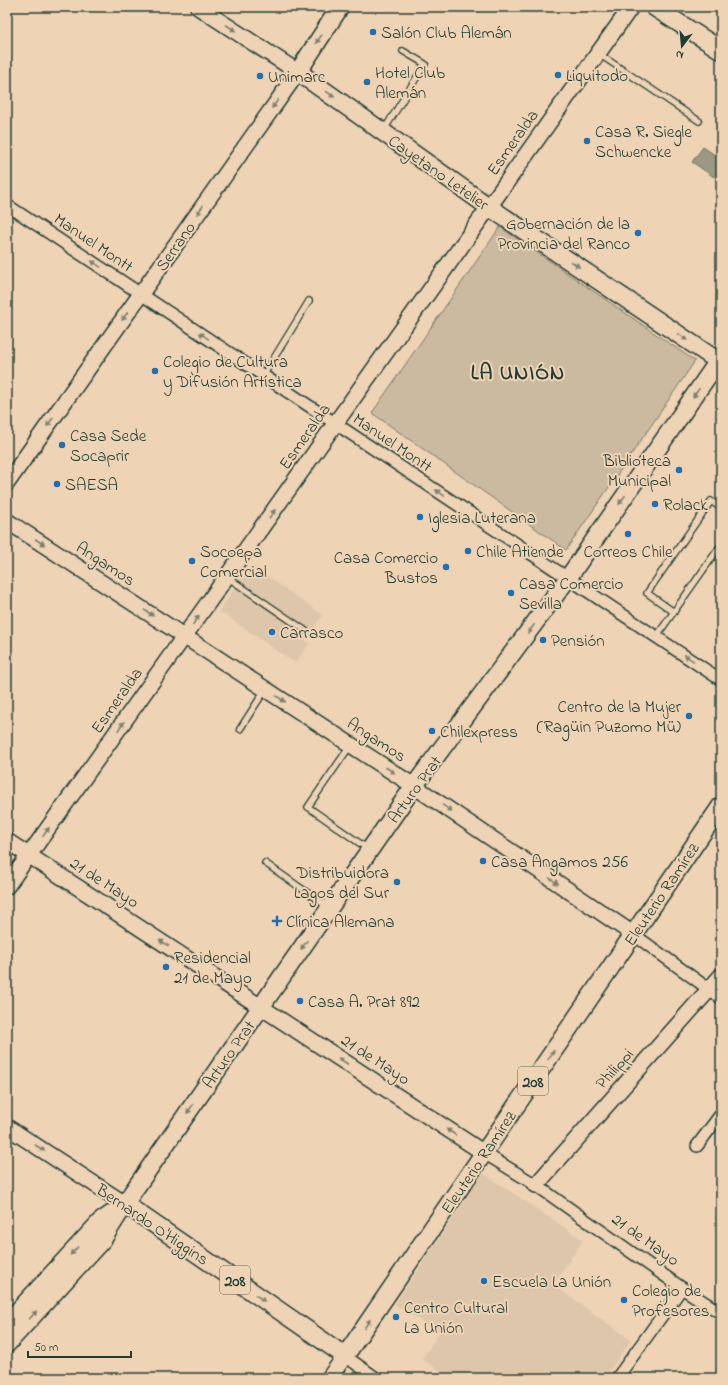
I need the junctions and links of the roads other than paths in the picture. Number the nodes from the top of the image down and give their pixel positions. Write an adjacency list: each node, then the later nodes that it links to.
1 (198, 7): 8 (street, Cayetano Letelier, one-way to 8)
2 (340, 7): 8 (main road, Serrano, one-way to 8)
3 (631, 7): 7 (street, Esmeralda)
4 (654, 7): 6 (main road)
5 (403, 50): 10 (lane)
6 (721, 50)
7 (598, 54): 9 (lane); 12 (street, Esmeralda)
8 (298, 72): 10 (main road, Cayetano Letelier, one-way to 10); 13 (street, Serrano, one-way to 13)
9 (699, 121)
10 (383, 132): 12 (main road, Cayetano Letelier)
11 (7, 205): 13 (street, Manuel Montt, one-way to 11)
12 (489, 207): 15 (main road, Cayetano Letelier, one-way to 15); 17 (street, Esmeralda)
13 (140, 294): 16 (street, Manuel Montt, one-way to 13); 18 (street, Serrano, one-way to 18)
14 (309, 302): 16 (lane)
15 (720, 360): 23 (main road, Arturo Prat, one-way to 23)
16 (263, 376): 17 (street, Manuel Montt)
17 (336, 424): 22 (street, Esmeralda, one-way to 17); 23 (street, Manuel Montt, one-way to 17)
18 (7, 483)
19 (721, 508): 24 (lane)
20 (7, 521): 26 (street, Angamos, one-way to 26)
21 (721, 546): 24 (lane)
22 (227, 576): 25 (lane); 26 (street, Esmeralda, one-way to 22)
23 (568, 578): 27 (street, Manuel Montt); 32 (main road, Arturo Prat, one-way to 32)
24 (674, 612): 27 (lane)
25 (306, 630)
26 (184, 637): 29 (street, Angamos); 36 (street, Esmeralda, one-way to 26)
27 (656, 637): 28 (street, Manuel Montt, one-way to 27)
28 (721, 680)
29 (266, 689): 30 (lane); 31 (street, Angamos, one-way to 31)
30 (240, 729)
31 (350, 745): 32 (street, Angamos, one-way to 32); 35 (lane)
32 (414, 786): 35 (main road, Arturo Prat); 40 (street, Angamos, one-way to 40)
33 (721, 806): 40 (main road, Eleuterio Ramírez / 208)
34 (7, 840): 36 (street, 21 de Mayo)
35 (370, 850): 39 (main road, Arturo Prat)
36 (29, 855): 38 (street, Esmeralda); 44 (street, 21 de Mayo, one-way to 36)
37 (265, 863): 39 (lane)
38 (7, 886)
39 (330, 908): 44 (main road, Arturo Prat, one-way to 44)
40 (633, 934): 42 (street, Angamos); 48 (main road, Eleuterio Ramírez / 208, one-way to 40)
41 (721, 976): 42 (street, Philippi)
42 (709, 990): 43 (street, Angamos); 49 (street, Philippi)
43 (721, 998)
44 (261, 1007): 48 (street, 21 de Mayo, one-way to 44); 50 (main road, Arturo Prat, one-way to 50)
45 (721, 1114): 47 (street)
46 (7, 1127): 50 (street, Bernardo O'Higgins, one-way to 50)
47 (697, 1146)
48 (484, 1153): 49 (street, 21 de Mayo); 55 (main road, Eleuterio Ramírez / 208, one-way to 48)
49 (536, 1185): 51 (street, 21 de Mayo)
50 (124, 1204): 53 (main road, Arturo Prat, one-way to 53); 54 (main road, Arturo Prat, one-way to 50); 55 (main road, Bernardo O'Higgins / 208, one-way to 55)
51 (682, 1288): 52 (street, 21 de Mayo); 58 (street)
52 (721, 1313)
53 (7, 1323)
54 (7, 1344)
55 (345, 1356): 56 (street, Eleuterio Ramírez); 57 (street, Bernardo O'Higgins)
56 (329, 1378)
57 (376, 1378)
58 (617, 1378)

